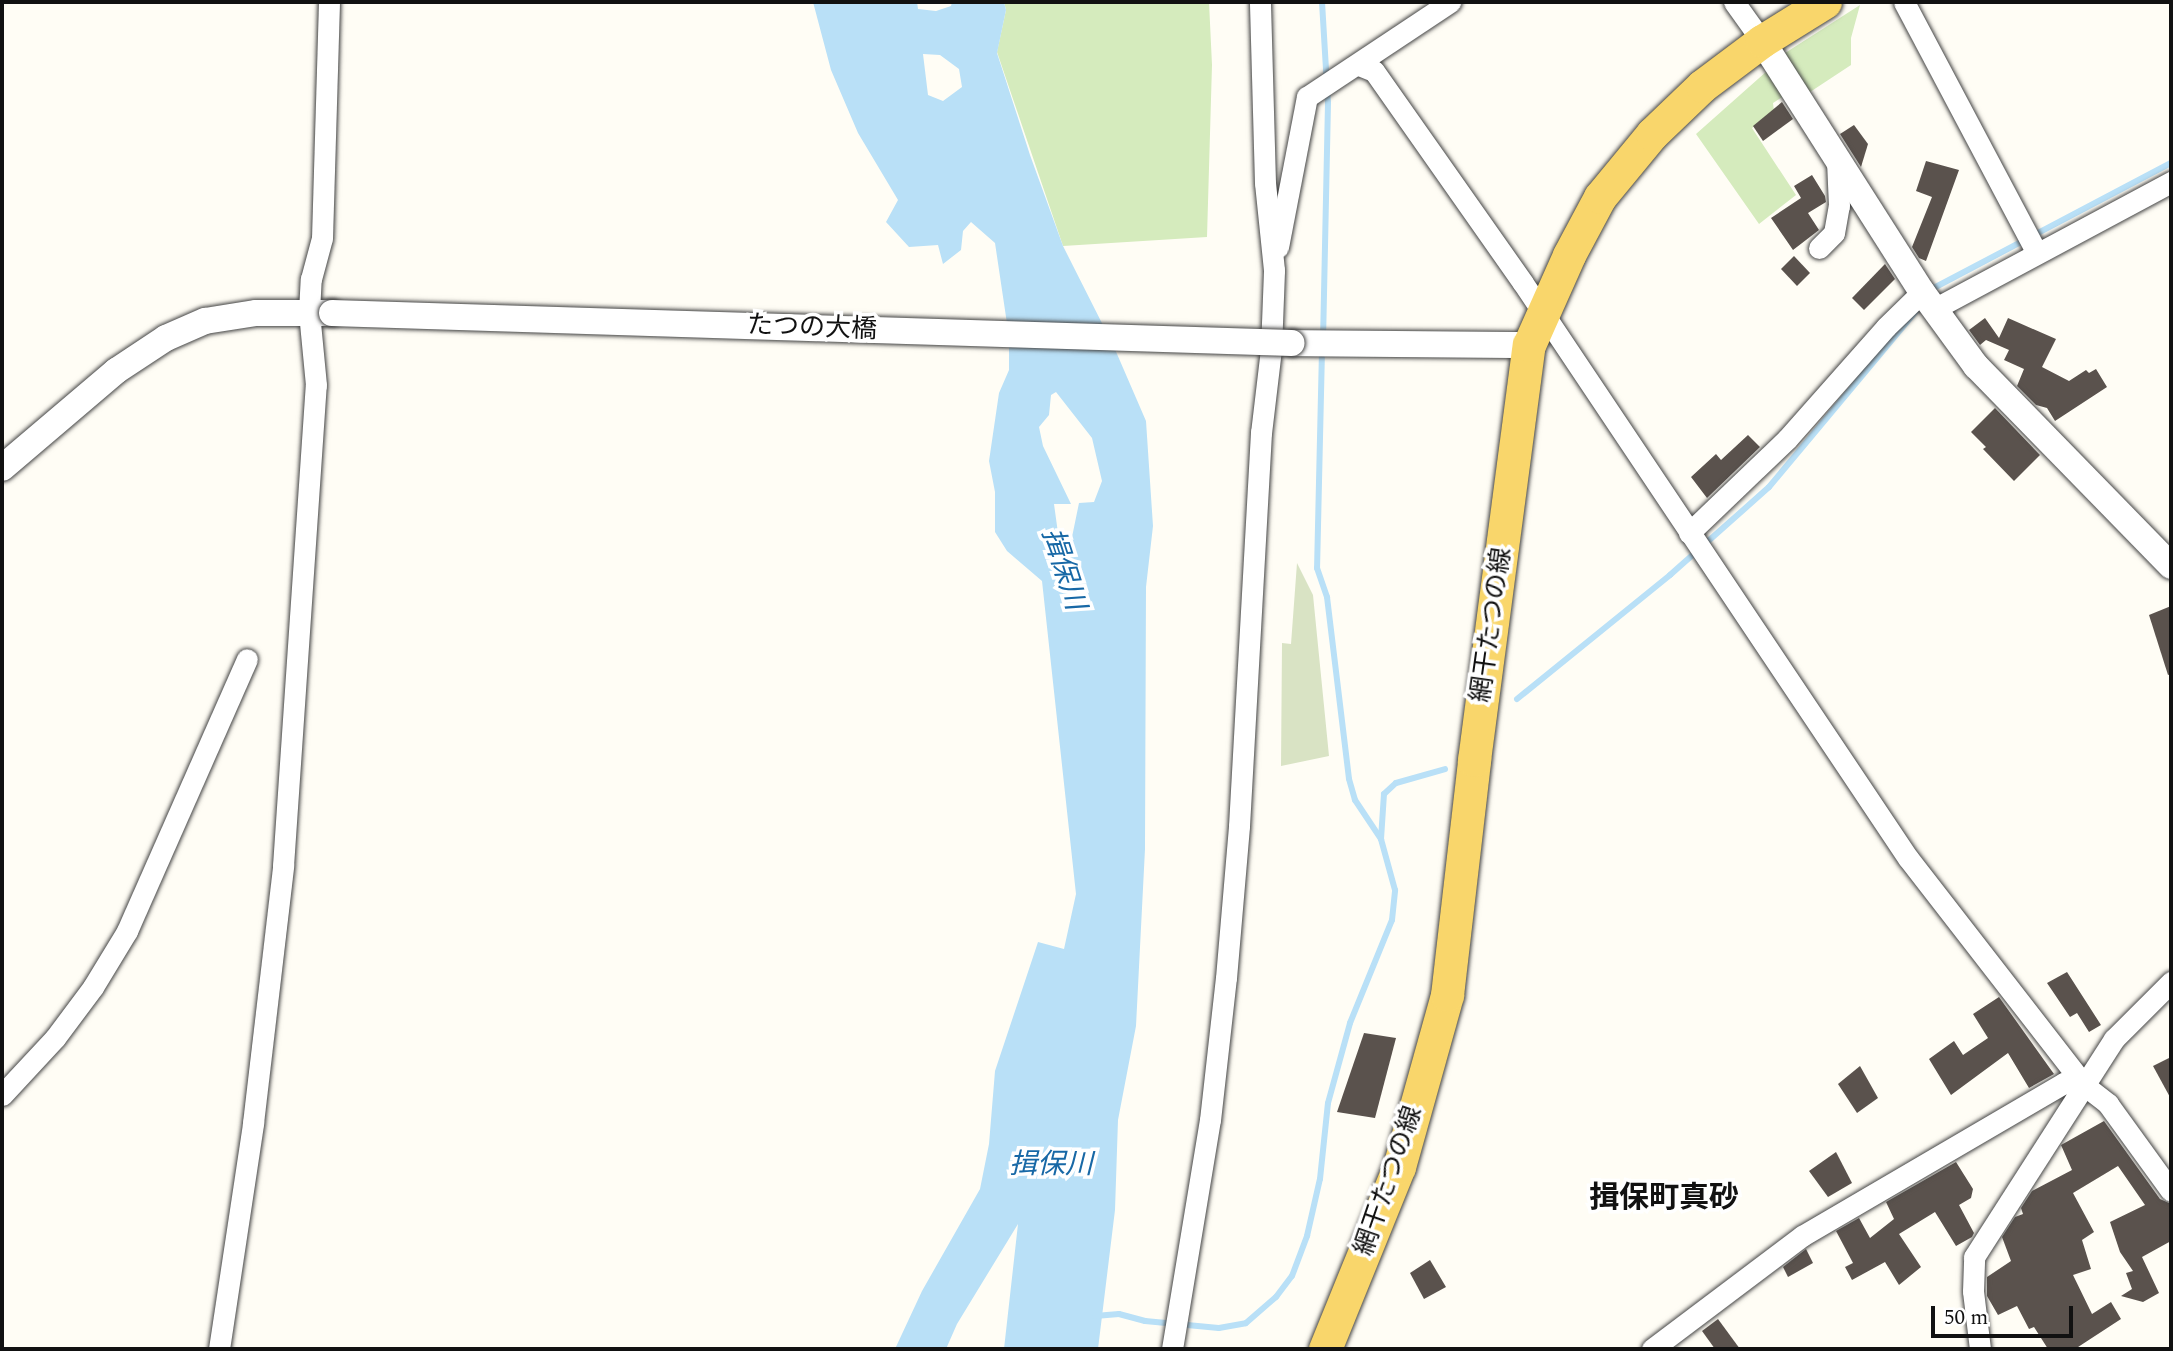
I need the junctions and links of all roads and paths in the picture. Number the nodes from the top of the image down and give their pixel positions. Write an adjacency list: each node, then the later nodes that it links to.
1 (330, 2): 15 (street)
2 (1260, 2): 13 (street)
3 (1450, 2): 8 (street)
4 (1734, 2): 7 (street)
5 (1825, 2): 7 (main road, 網干たつの線)
6 (1904, 2): 12 (street)
7 (1762, 41): 9 (street); 16 (main road, 網干たつの線)
8 (1359, 65): 13 (street); 16 (street)
9 (1837, 160): 11 (street); 14 (street)
10 (2171, 182): 12 (street)
11 (1819, 248)
12 (2037, 253): 14 (street)
13 (1274, 270): 27 (street)
14 (1928, 301): 19 (street); 20 (street)
15 (321, 312): 17 (street, たつの大橋, bridge); 18 (street, たつの大橋); 26 (street)
16 (1544, 315): 17 (main road, 網干たつの線); 19 (street)
17 (1529, 345): 28 (main road, 網干たつの線)
18 (2, 468)
19 (1689, 533): 23 (street)
20 (2171, 566)
21 (247, 659): 24 (street)
22 (2171, 982): 23 (street)
23 (2084, 1085): 25 (street); 29 (street); 30 (street)
24 (2, 1095)
25 (2171, 1191)
26 (219, 1349)
27 (1172, 1349)
28 (1325, 1349)
29 (1652, 1349)
30 (1980, 1349)

